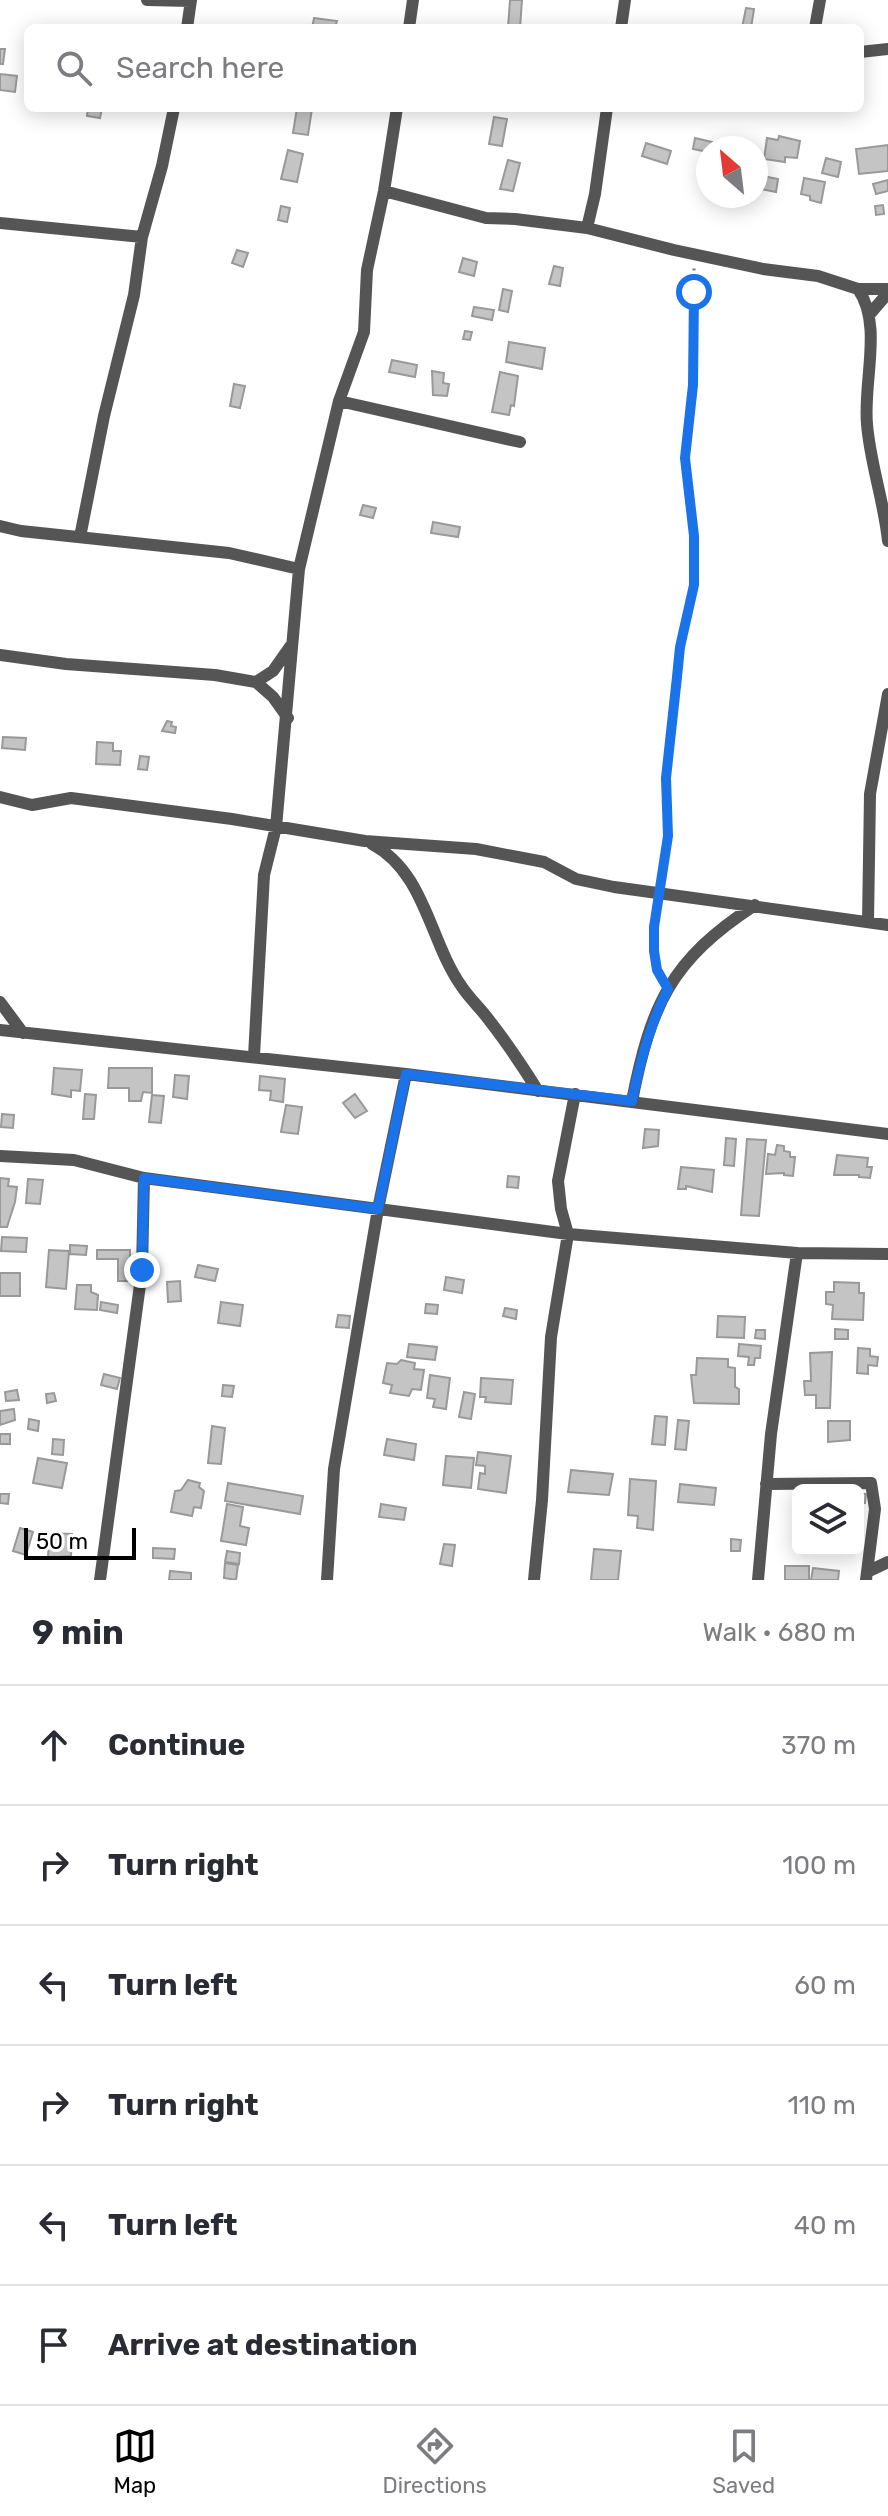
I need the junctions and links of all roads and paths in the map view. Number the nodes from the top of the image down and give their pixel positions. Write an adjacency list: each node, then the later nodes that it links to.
1 (147, 0): 2 (street)
2 (191, 0): 6 (street)
3 (413, 0): 7 (street)
4 (625, 0): 8 (street)
5 (820, 0): 9 (street)
6 (188, 24)
7 (410, 24)
8 (622, 24)
9 (816, 24)
10 (888, 49): 11 (street)
11 (864, 52)
12 (173, 112): 18 (street)
13 (396, 112): 15 (street)
14 (606, 112): 17 (street)
15 (384, 191): 17 (street); 23 (street)
16 (0, 223): 18 (street)
17 (587, 228): 19 (street)
18 (142, 237): 26 (street)
19 (695, 254): 20 (street); 37 (path)
20 (858, 289): 21 (street); 22 (street)
21 (888, 291): 22 (street)
22 (869, 315): 27 (street)
23 (339, 401): 24 (street); 28 (street)
24 (520, 442)
25 (0, 526): 26 (street)
26 (80, 537): 28 (street)
27 (888, 541)
28 (299, 569): 29 (street)
29 (294, 643): 31 (street); 33 (street)
30 (0, 655): 31 (street)
31 (256, 682): 33 (street)
32 (888, 694): 39 (street)
33 (288, 718): 35 (street)
34 (0, 797): 35 (street)
35 (276, 827): 36 (street); 45 (street)
36 (365, 841): 37 (street); 47 (street)
37 (661, 892): 38 (street); 41 (path)
38 (755, 905): 39 (street); 41 (street)
39 (868, 922): 40 (street)
40 (888, 925)
41 (668, 989): 49 (street)
42 (0, 1002): 44 (street)
43 (0, 1030): 44 (street)
44 (23, 1033): 45 (street)
45 (254, 1056): 46 (street)
46 (406, 1074): 47 (street); 53 (street)
47 (538, 1091): 48 (street)
48 (575, 1094): 49 (street); 54 (street)
49 (632, 1101): 50 (street)
50 (888, 1134)
51 (0, 1156): 52 (street)
52 (144, 1178): 53 (street); 60 (street)
53 (378, 1209): 54 (street); 61 (street)
54 (568, 1234): 55 (street); 62 (street)
55 (797, 1253): 56 (street); 57 (street)
56 (888, 1254)
57 (766, 1484): 59 (street); 63 (street)
58 (888, 1562): 59 (street)
59 (866, 1576)
60 (100, 1580)
61 (327, 1580)
62 (534, 1580)
63 (758, 1580)

